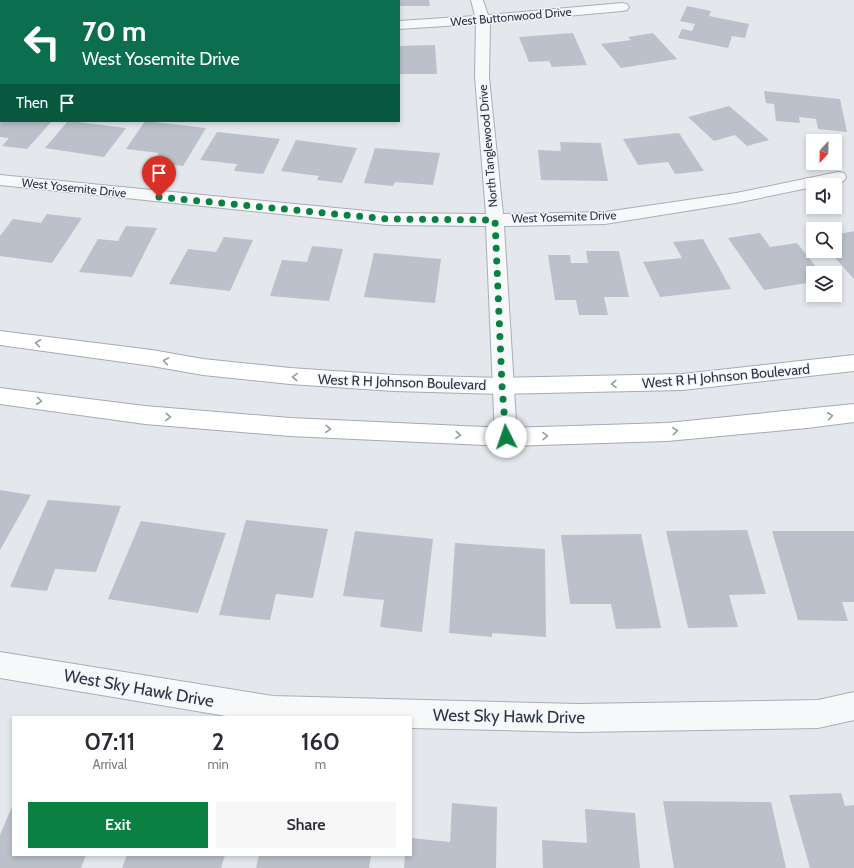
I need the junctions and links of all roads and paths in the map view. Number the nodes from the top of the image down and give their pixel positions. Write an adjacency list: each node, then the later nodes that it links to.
1 (477, 0): 3 (street, North Tanglewood Drive)
2 (622, 7): 3 (street, West Buttonwood Drive)
3 (483, 20): 4 (street, West Buttonwood Drive); 7 (street, North Tanglewood Drive)
4 (400, 25)
5 (838, 177): 7 (street, West Yosemite Drive)
6 (0, 180): 7 (street, West Yosemite Drive)
7 (495, 220): 10 (street, North Tanglewood Drive)
8 (0, 338): 10 (main road, West R H Johnson Boulevard, one-way to 8)
9 (854, 363): 10 (main road, West R H Johnson Boulevard, one-way to 10)
10 (502, 386): 13 (street, North Tanglewood Drive)
11 (0, 396): 13 (main road, one-way to 13)
12 (854, 413): 13 (main road, one-way to 12)
13 (506, 437)
14 (0, 665): 15 (street, West Sky Hawk Drive)
15 (854, 706)

